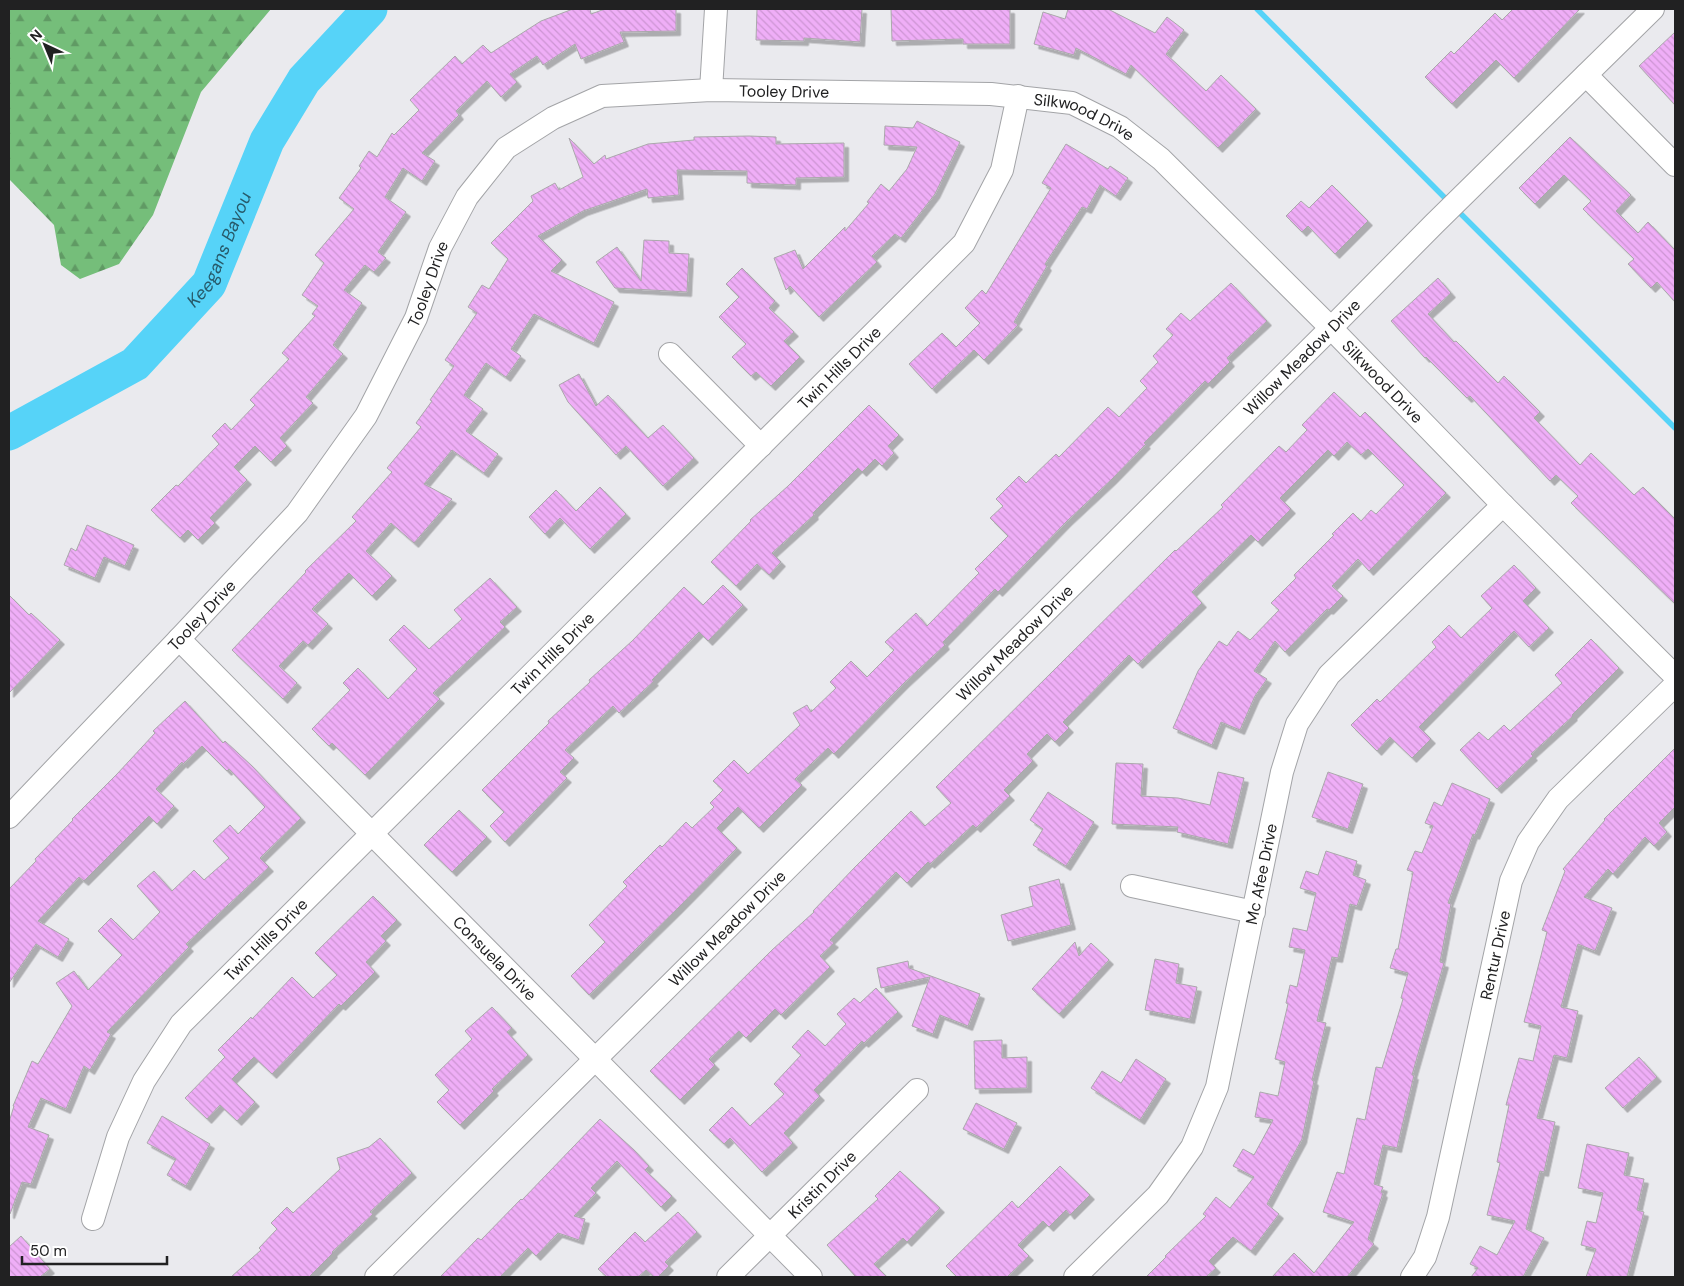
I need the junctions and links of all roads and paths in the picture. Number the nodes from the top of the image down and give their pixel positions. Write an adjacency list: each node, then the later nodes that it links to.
1 (716, 9): 4 (street)
2 (1653, 9): 3 (street, Willow Meadow Drive)
3 (1586, 75): 6 (street); 7 (street, Willow Meadow Drive)
4 (712, 90): 5 (street, Tooley Drive); 11 (street, Tooley Drive)
5 (1018, 96): 7 (street, Silkwood Drive); 9 (street, Twin Hills Drive)
6 (1675, 165)
7 (1331, 328): 10 (street, Silkwood Drive); 18 (street, Willow Meadow Drive)
8 (670, 354): 9 (street)
9 (760, 446): 15 (street, Twin Hills Drive)
10 (1503, 505): 12 (street, Silkwood Drive); 17 (street, Mc Afee Drive)
11 (180, 639): 14 (street, Tooley Drive); 15 (street, Consuela Drive)
12 (1675, 676)
13 (1675, 685): 26 (street, Rentur Drive)
14 (9, 817)
15 (373, 834): 18 (street, Consuela Drive); 20 (street, Twin Hills Drive)
16 (1132, 886): 17 (street)
17 (1254, 912): 25 (street, Mc Afee Drive)
18 (595, 1059): 21 (street, Consuela Drive); 22 (street, Willow Meadow Drive)
19 (917, 1090): 21 (street, Kristin Drive)
20 (93, 1219)
21 (770, 1236): 23 (street, Kristin Drive); 24 (street, Consuela Drive)
22 (376, 1277)
23 (728, 1277)
24 (811, 1277)
25 (1075, 1277)
26 (1412, 1277)

